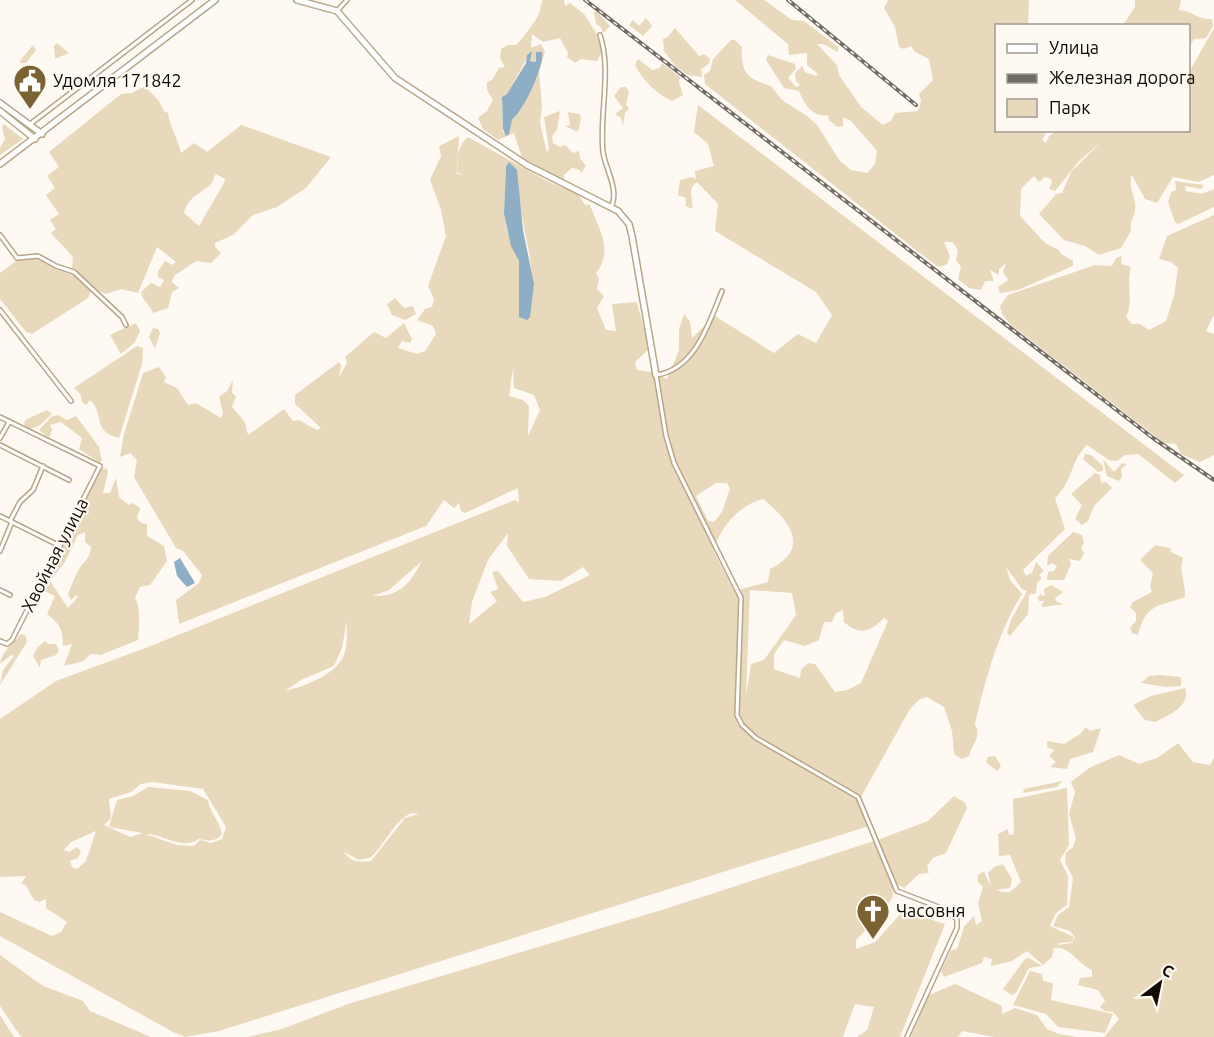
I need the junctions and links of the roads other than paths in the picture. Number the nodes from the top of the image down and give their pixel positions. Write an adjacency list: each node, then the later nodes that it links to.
1 (192, 0): 9 (street)
2 (215, 0): 10 (street)
3 (297, 0): 5 (street)
4 (346, 0): 5 (street)
5 (337, 11): 13 (street)
6 (600, 35): 13 (street)
7 (0, 103): 9 (street)
8 (0, 111): 11 (street)
9 (29, 125): 10 (street)
10 (42, 134): 11 (street)
11 (35, 139): 12 (street)
12 (0, 164)
13 (611, 207): 18 (street)
14 (0, 235): 17 (street)
15 (722, 291): 18 (street)
16 (0, 310): 19 (street)
17 (126, 325)
18 (656, 375): 33 (street)
19 (71, 401)
20 (0, 417): 21 (street)
21 (9, 422): 22 (street); 28 (street, Хвойная улица)
22 (0, 438)
23 (0, 444): 24 (street)
24 (43, 466): 25 (street); 27 (street)
25 (69, 480)
26 (0, 516): 27 (street)
27 (11, 522): 28 (street); 29 (street)
28 (60, 546): 32 (street, Хвойная улица)
29 (0, 551)
30 (0, 590): 31 (street)
31 (10, 595)
32 (0, 641)
33 (907, 1037)

